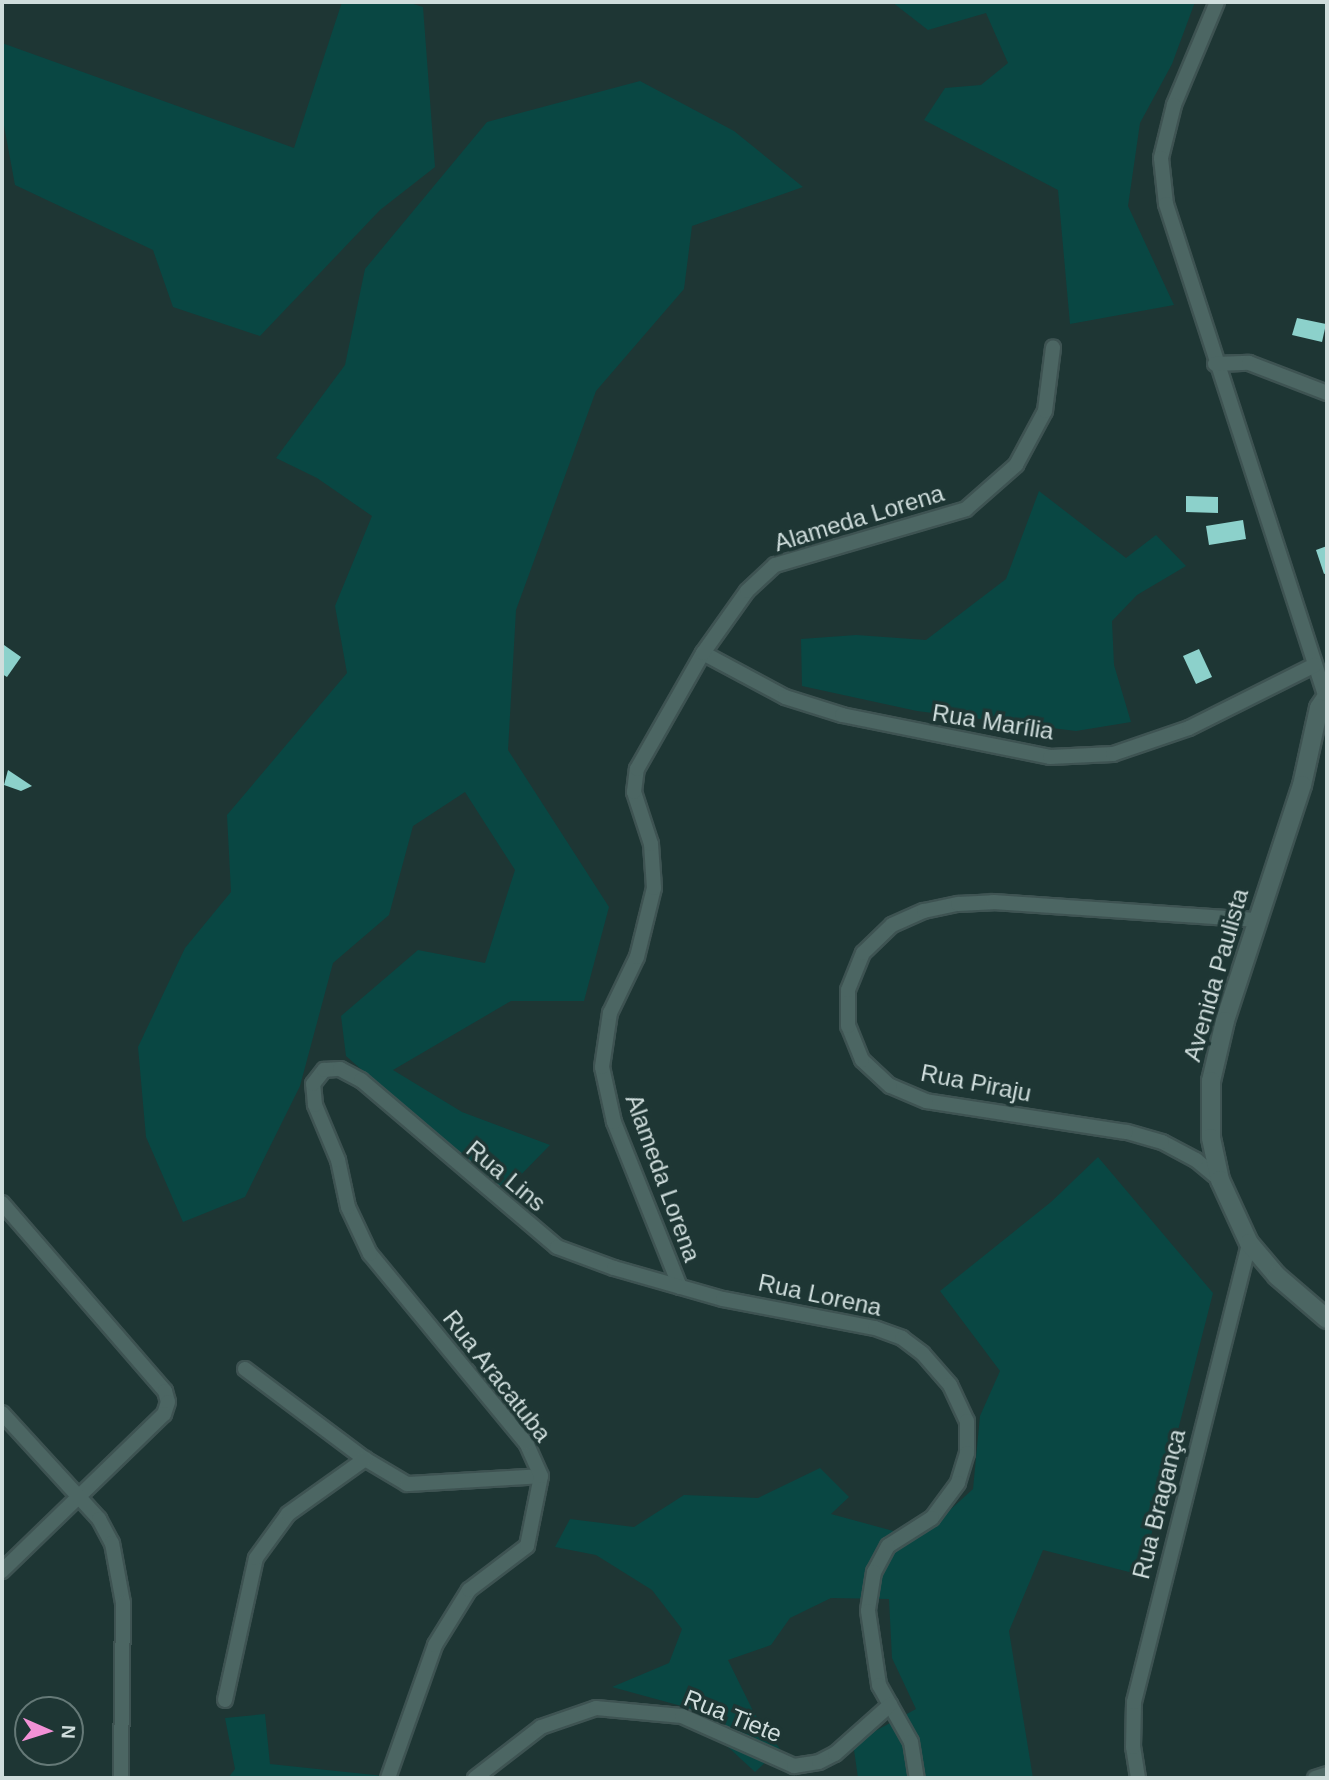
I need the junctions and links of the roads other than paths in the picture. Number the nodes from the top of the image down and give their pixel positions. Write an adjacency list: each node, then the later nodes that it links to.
1 (1217, 2): 3 (street)
2 (1053, 348): 5 (street, Alameda Lorena)
3 (1215, 365): 4 (street); 6 (street)
4 (1327, 393)
5 (703, 653): 6 (street, Rua Marília); 13 (street, Alameda Lorena)
6 (1315, 665): 7 (street)
7 (1327, 698): 8 (street, Avenida Paulista)
8 (1255, 920): 10 (street, Avenida Paulista); 10 (street, Rua Piraju)
9 (324, 1070): 13 (street, Rua Lins); 18 (street, Rua Aracatuba)
10 (1220, 1180): 12 (street, Avenida Paulista)
11 (2, 1203): 19 (street)
12 (1249, 1243): 14 (street, Avenida Paulista); 28 (street, Rua Bragança)
13 (680, 1287): 22 (street, Rua Lorena)
14 (1327, 1319)
15 (245, 1368): 17 (street)
16 (2, 1413): 19 (street)
17 (365, 1459): 18 (street); 21 (street)
18 (541, 1476): 25 (street, Rua Aracatuba)
19 (78, 1496): 20 (street); 24 (street)
20 (2, 1571)
21 (225, 1700)
22 (890, 1705): 26 (street, Rua Tiete); 27 (street, Rua Lorena)
23 (1327, 1774): 29 (street)
24 (121, 1778)
25 (388, 1778)
26 (475, 1778)
27 (917, 1778)
28 (1138, 1778)
29 (1315, 1778)

